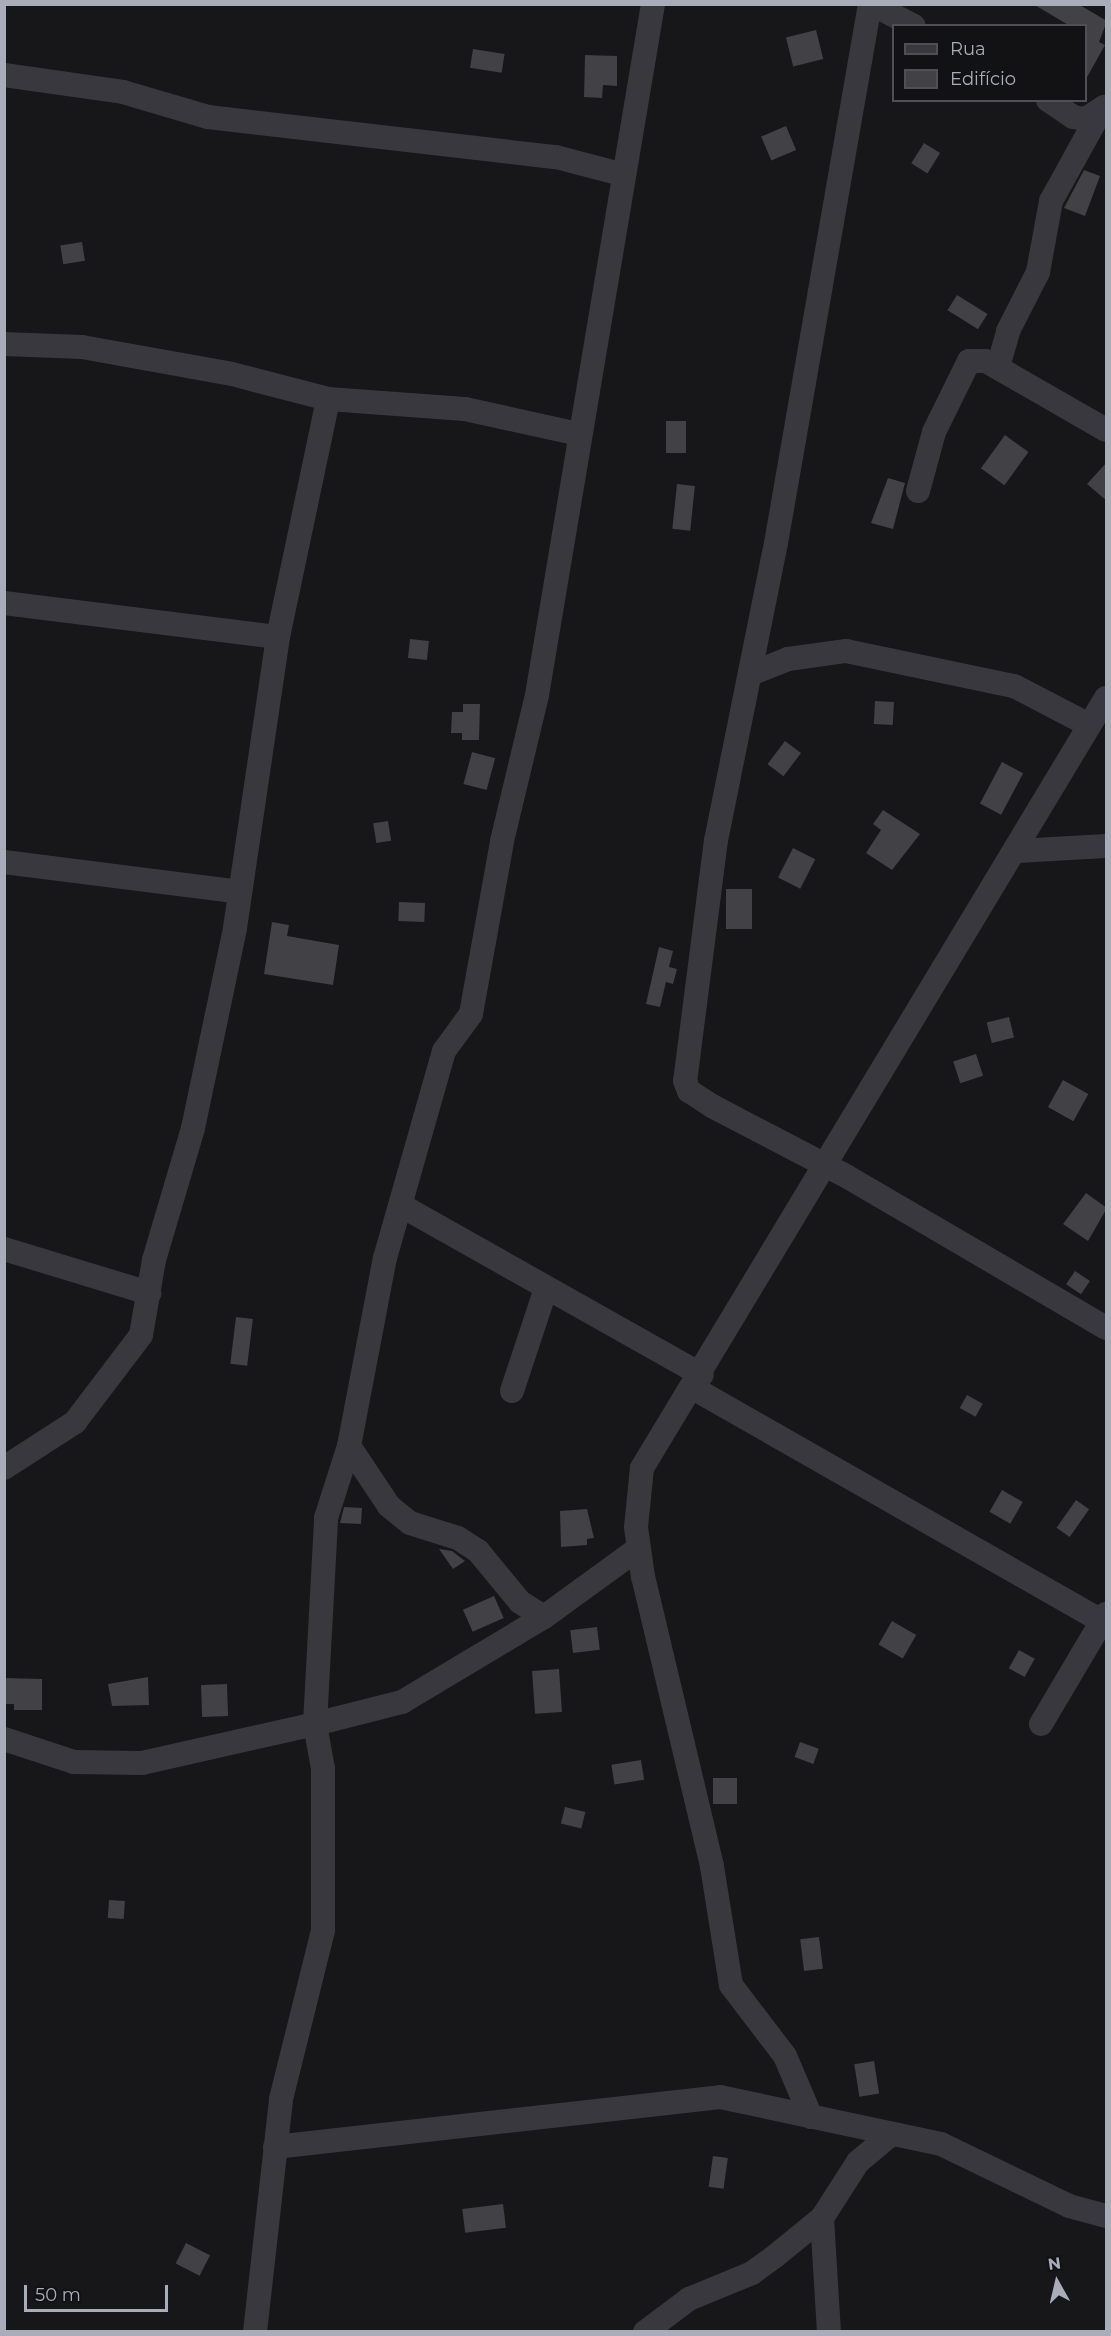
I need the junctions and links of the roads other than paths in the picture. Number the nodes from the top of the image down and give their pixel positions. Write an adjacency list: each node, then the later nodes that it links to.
1 (653, 4): 7 (street)
2 (871, 4): 3 (street); 15 (street)
3 (910, 24)
4 (4, 75): 7 (street)
5 (1051, 102): 6 (street)
6 (1102, 110): 9 (street)
7 (621, 174): 12 (street)
8 (4, 344): 10 (street)
9 (998, 368): 11 (street); 13 (street)
10 (328, 399): 12 (street); 16 (street)
11 (1107, 430)
12 (579, 434): 26 (street)
13 (918, 491)
14 (4, 603): 16 (street)
15 (757, 636): 17 (street); 18 (street)
16 (278, 637): 24 (street)
17 (788, 659): 18 (street); 20 (street)
18 (750, 674): 25 (street)
19 (1107, 698): 20 (street)
20 (1089, 725): 22 (street)
21 (1107, 846): 22 (street)
22 (1017, 851): 25 (street)
23 (4, 862): 24 (street)
24 (240, 892): 29 (street)
25 (823, 1167): 30 (street); 31 (street)
26 (402, 1206): 28 (street); 33 (street)
27 (4, 1249): 29 (street)
28 (546, 1288): 31 (street); 32 (street)
29 (149, 1293): 34 (street)
30 (1107, 1328)
31 (697, 1381): 35 (street); 37 (street)
32 (512, 1391)
33 (349, 1446): 36 (street); 38 (street)
34 (4, 1468)
35 (639, 1548): 36 (street); 41 (street)
36 (544, 1617): 38 (street)
37 (1105, 1620): 39 (street)
38 (315, 1724): 40 (street); 43 (street)
39 (1041, 1724)
40 (4, 1739)
41 (811, 2117): 42 (street); 43 (street)
42 (889, 2136): 44 (street); 45 (street)
43 (275, 2147): 46 (street)
44 (1107, 2216)
45 (822, 2218): 47 (street); 48 (street)
46 (255, 2331)
47 (645, 2331)
48 (829, 2331)

